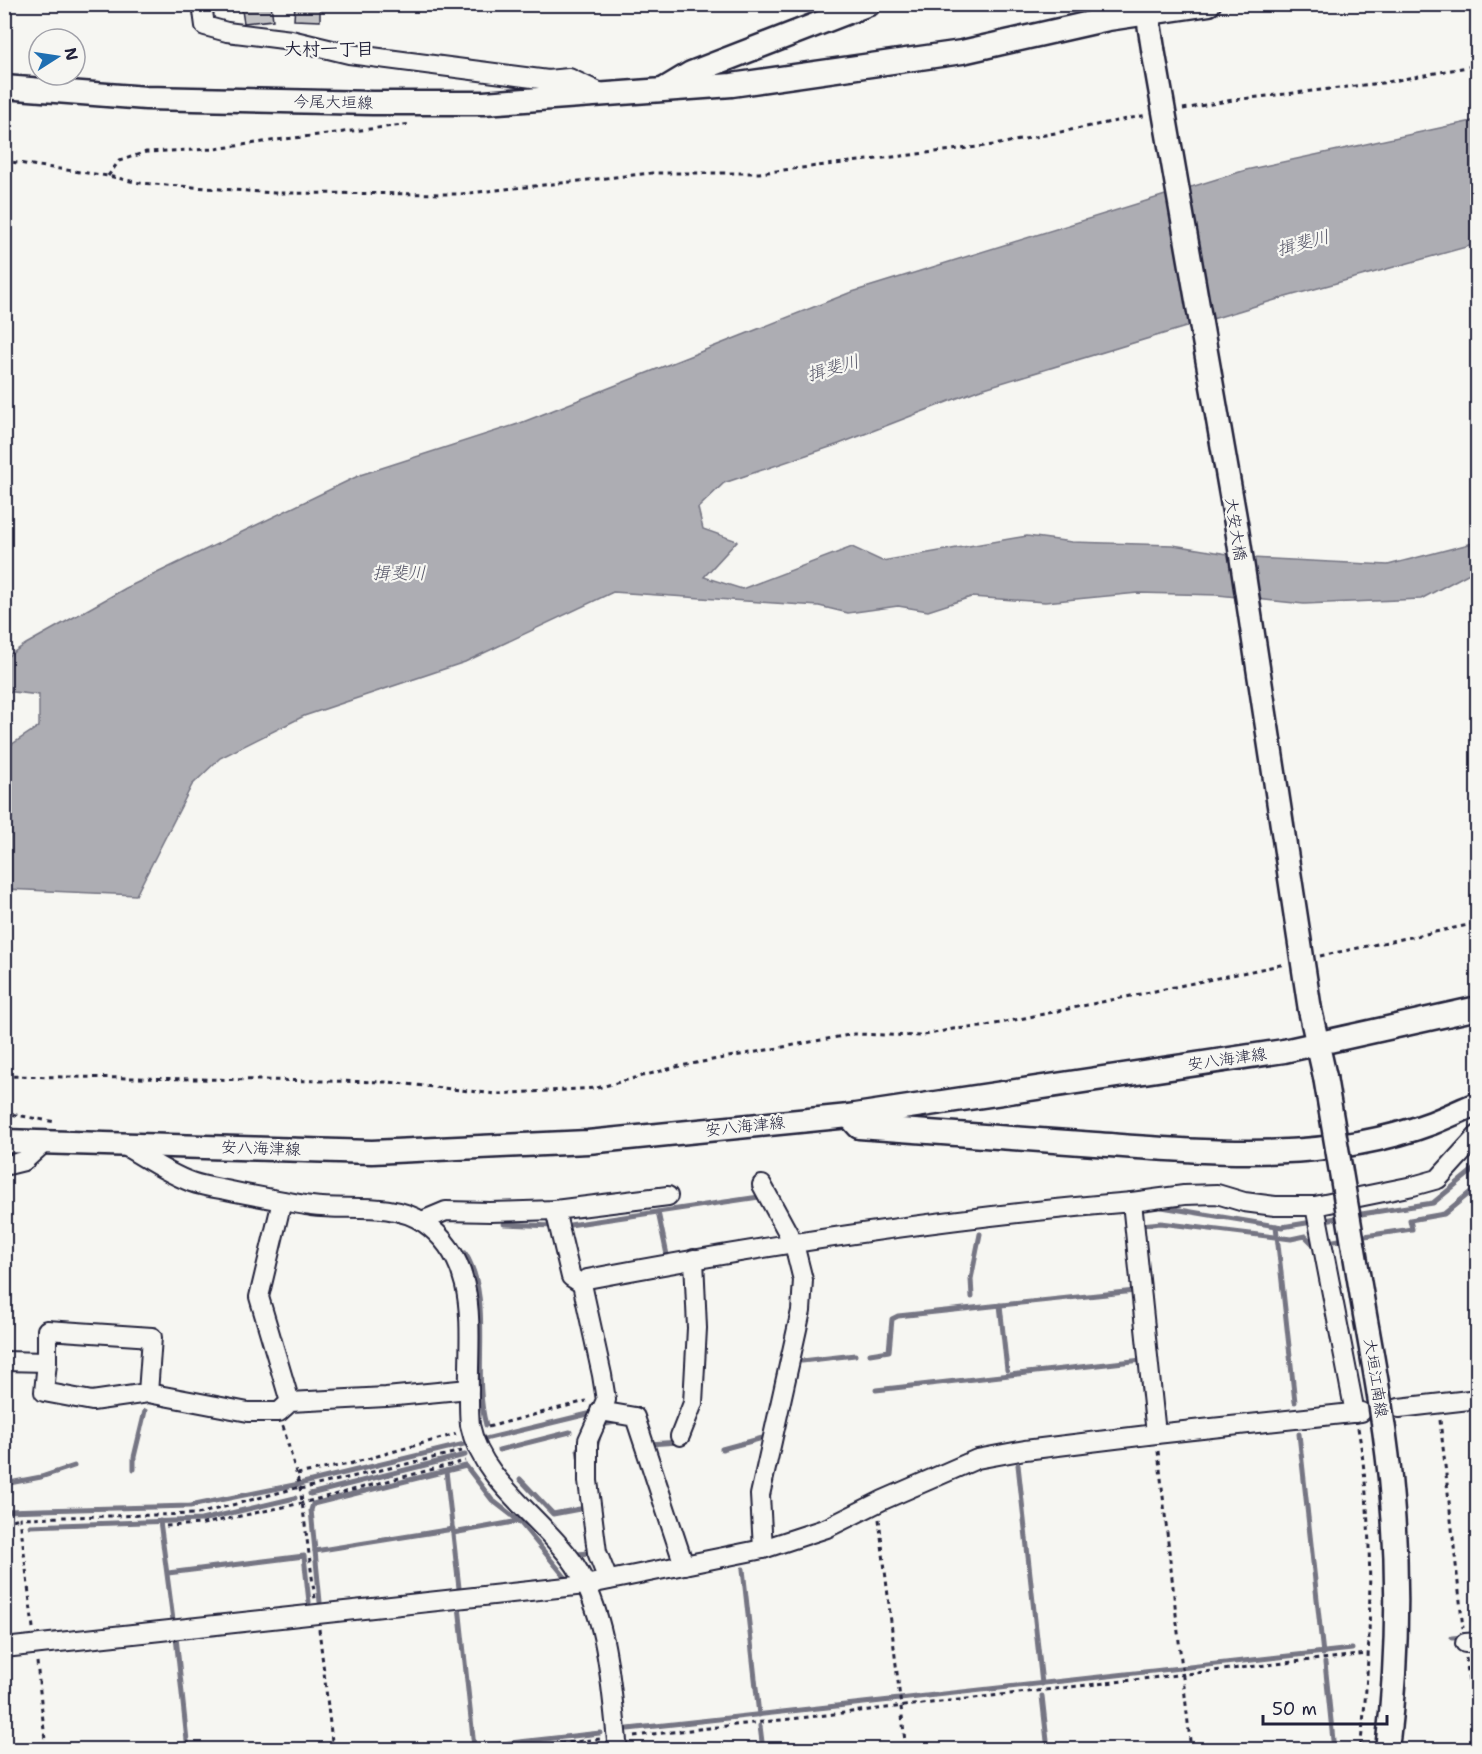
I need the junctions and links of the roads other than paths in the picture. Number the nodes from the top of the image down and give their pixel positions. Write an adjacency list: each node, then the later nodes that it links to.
1 (202, 4): 7 (street)
2 (869, 4): 6 (main road)
3 (1209, 4): 4 (main road, 今尾大垣線)
4 (1147, 8): 6 (main road, 今尾大垣線); 9 (main road, 大安大橋, bridge)
5 (4, 87): 7 (main road, 今尾大垣線)
6 (662, 90): 7 (main road, 今尾大垣線)
7 (603, 94)
8 (1478, 1008): 10 (main road, 安八海津線)
9 (1310, 1010): 10 (main road, 大垣江南線)
10 (1318, 1043): 12 (main road, 安八海津線); 44 (main road, 大垣江南線, bridge)
11 (1478, 1103): 12 (main road)
12 (849, 1116): 16 (main road, 安八海津線)
13 (1478, 1135): 22 (street)
14 (4, 1141): 15 (main road, 安八海津線)
15 (45, 1142): 16 (main road, 安八海津線); 17 (street)
16 (123, 1145): 20 (street)
17 (4, 1166)
18 (762, 1185): 25 (street)
19 (668, 1196): 23 (street)
20 (282, 1201): 24 (street); 34 (street)
21 (1132, 1202): 22 (street); 25 (street); 36 (street)
22 (1315, 1206): 36 (street)
23 (555, 1210): 24 (street); 27 (street)
24 (422, 1221): 30 (street)
25 (794, 1244): 26 (street); 38 (street)
26 (694, 1259): 27 (street); 37 (street)
27 (582, 1284): 33 (street)
28 (4, 1361): 29 (street)
29 (47, 1362): 31 (street); 31 (street)
30 (469, 1389): 34 (street); 41 (street)
31 (148, 1393): 34 (street)
32 (1478, 1399): 35 (street)
33 (602, 1403): 39 (street); 40 (street)
34 (285, 1407)
35 (1399, 1408)
36 (1156, 1434): 38 (street)
37 (680, 1436)
38 (764, 1549): 39 (street)
39 (684, 1565): 40 (street)
40 (608, 1580): 41 (street)
41 (585, 1585): 42 (street); 43 (street)
42 (4, 1648)
43 (617, 1743)
44 (1387, 1749)

